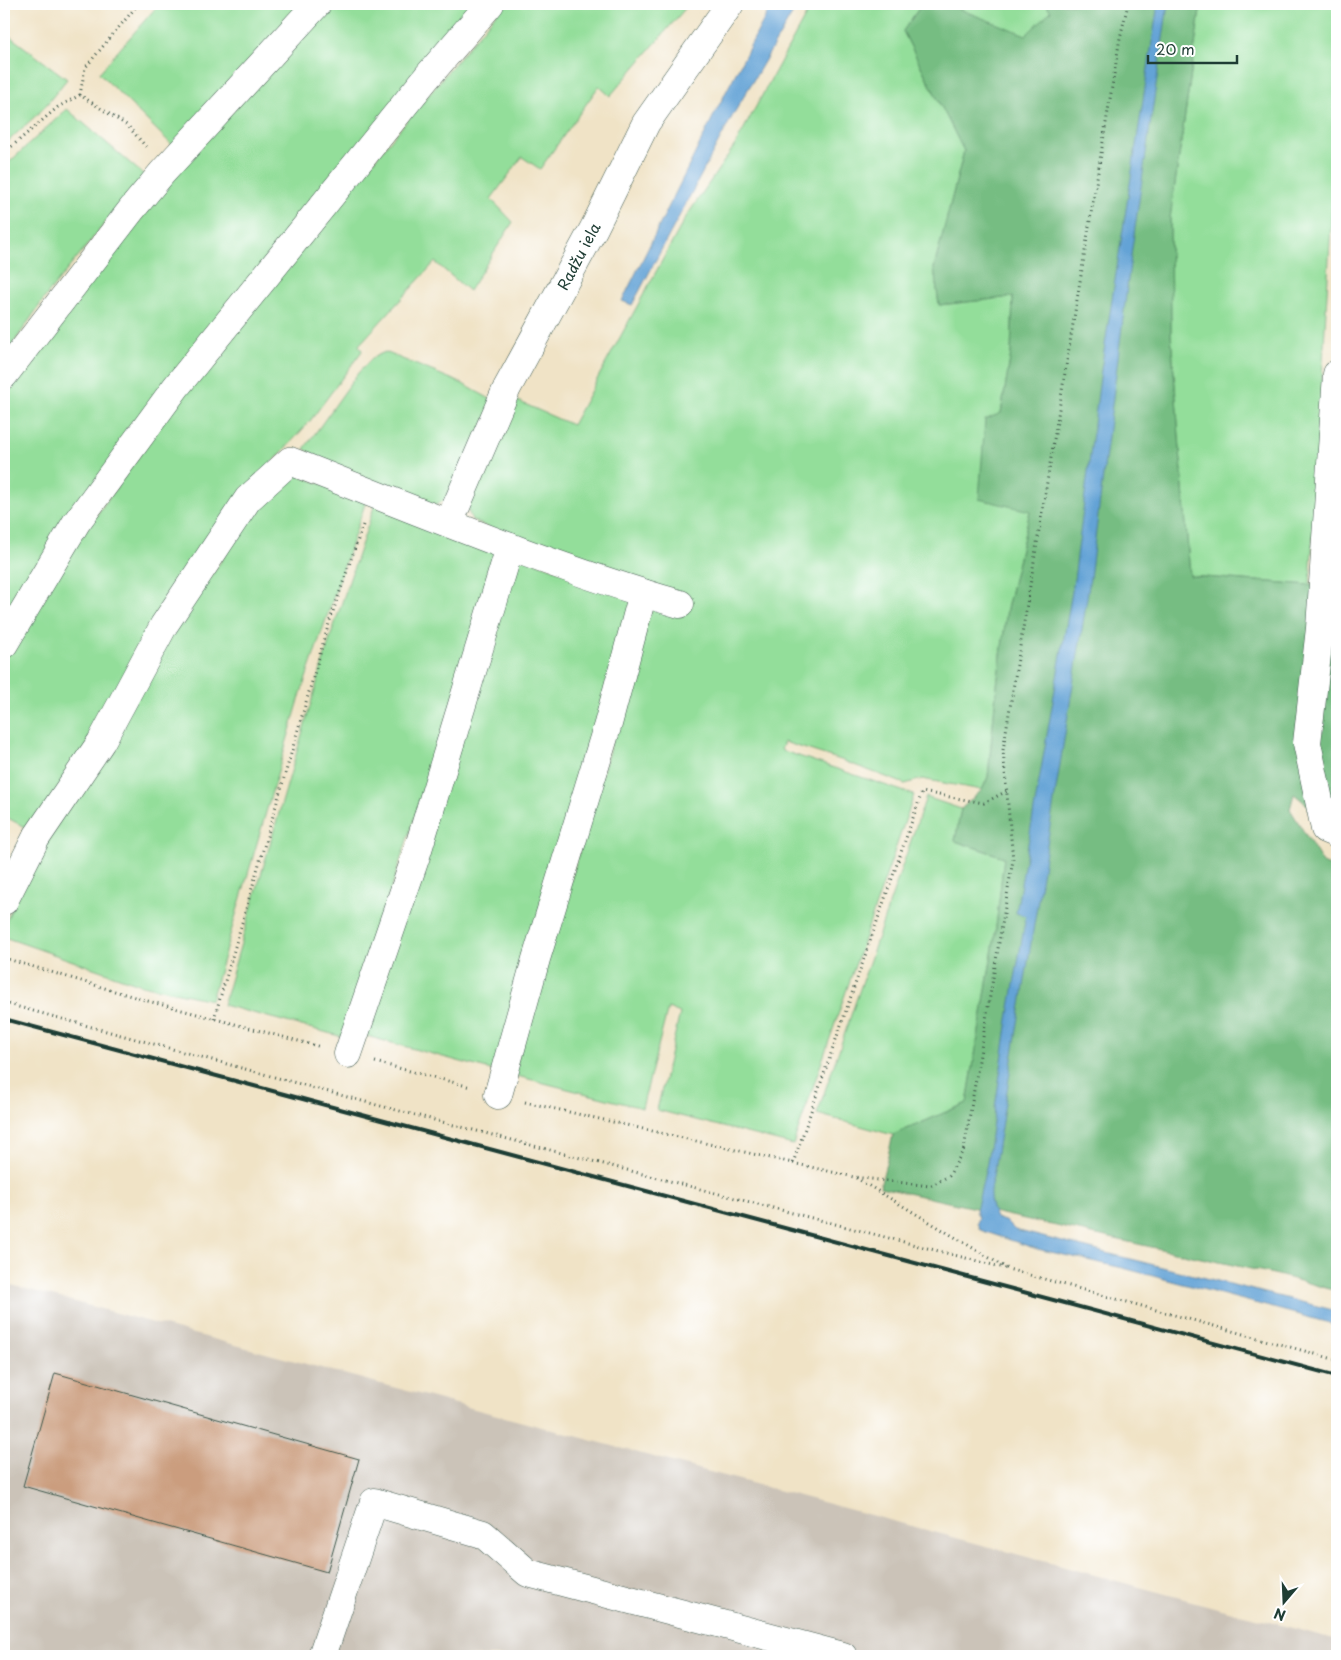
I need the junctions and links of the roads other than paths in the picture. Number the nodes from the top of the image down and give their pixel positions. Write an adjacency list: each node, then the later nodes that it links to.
1 (318, 4): 5 (lane)
2 (490, 4): 10 (lane)
3 (730, 4): 6 (lane, Radžu iela)
4 (1337, 374): 11 (lane)
5 (4, 375)
6 (449, 523): 7 (lane); 12 (lane)
7 (510, 547): 8 (lane); 13 (lane)
8 (643, 594): 9 (lane); 14 (lane)
9 (680, 604)
10 (4, 644)
11 (1337, 834)
12 (4, 901)
13 (348, 1054)
14 (498, 1095)
15 (329, 1649): 16 (lane)
16 (843, 1656)

